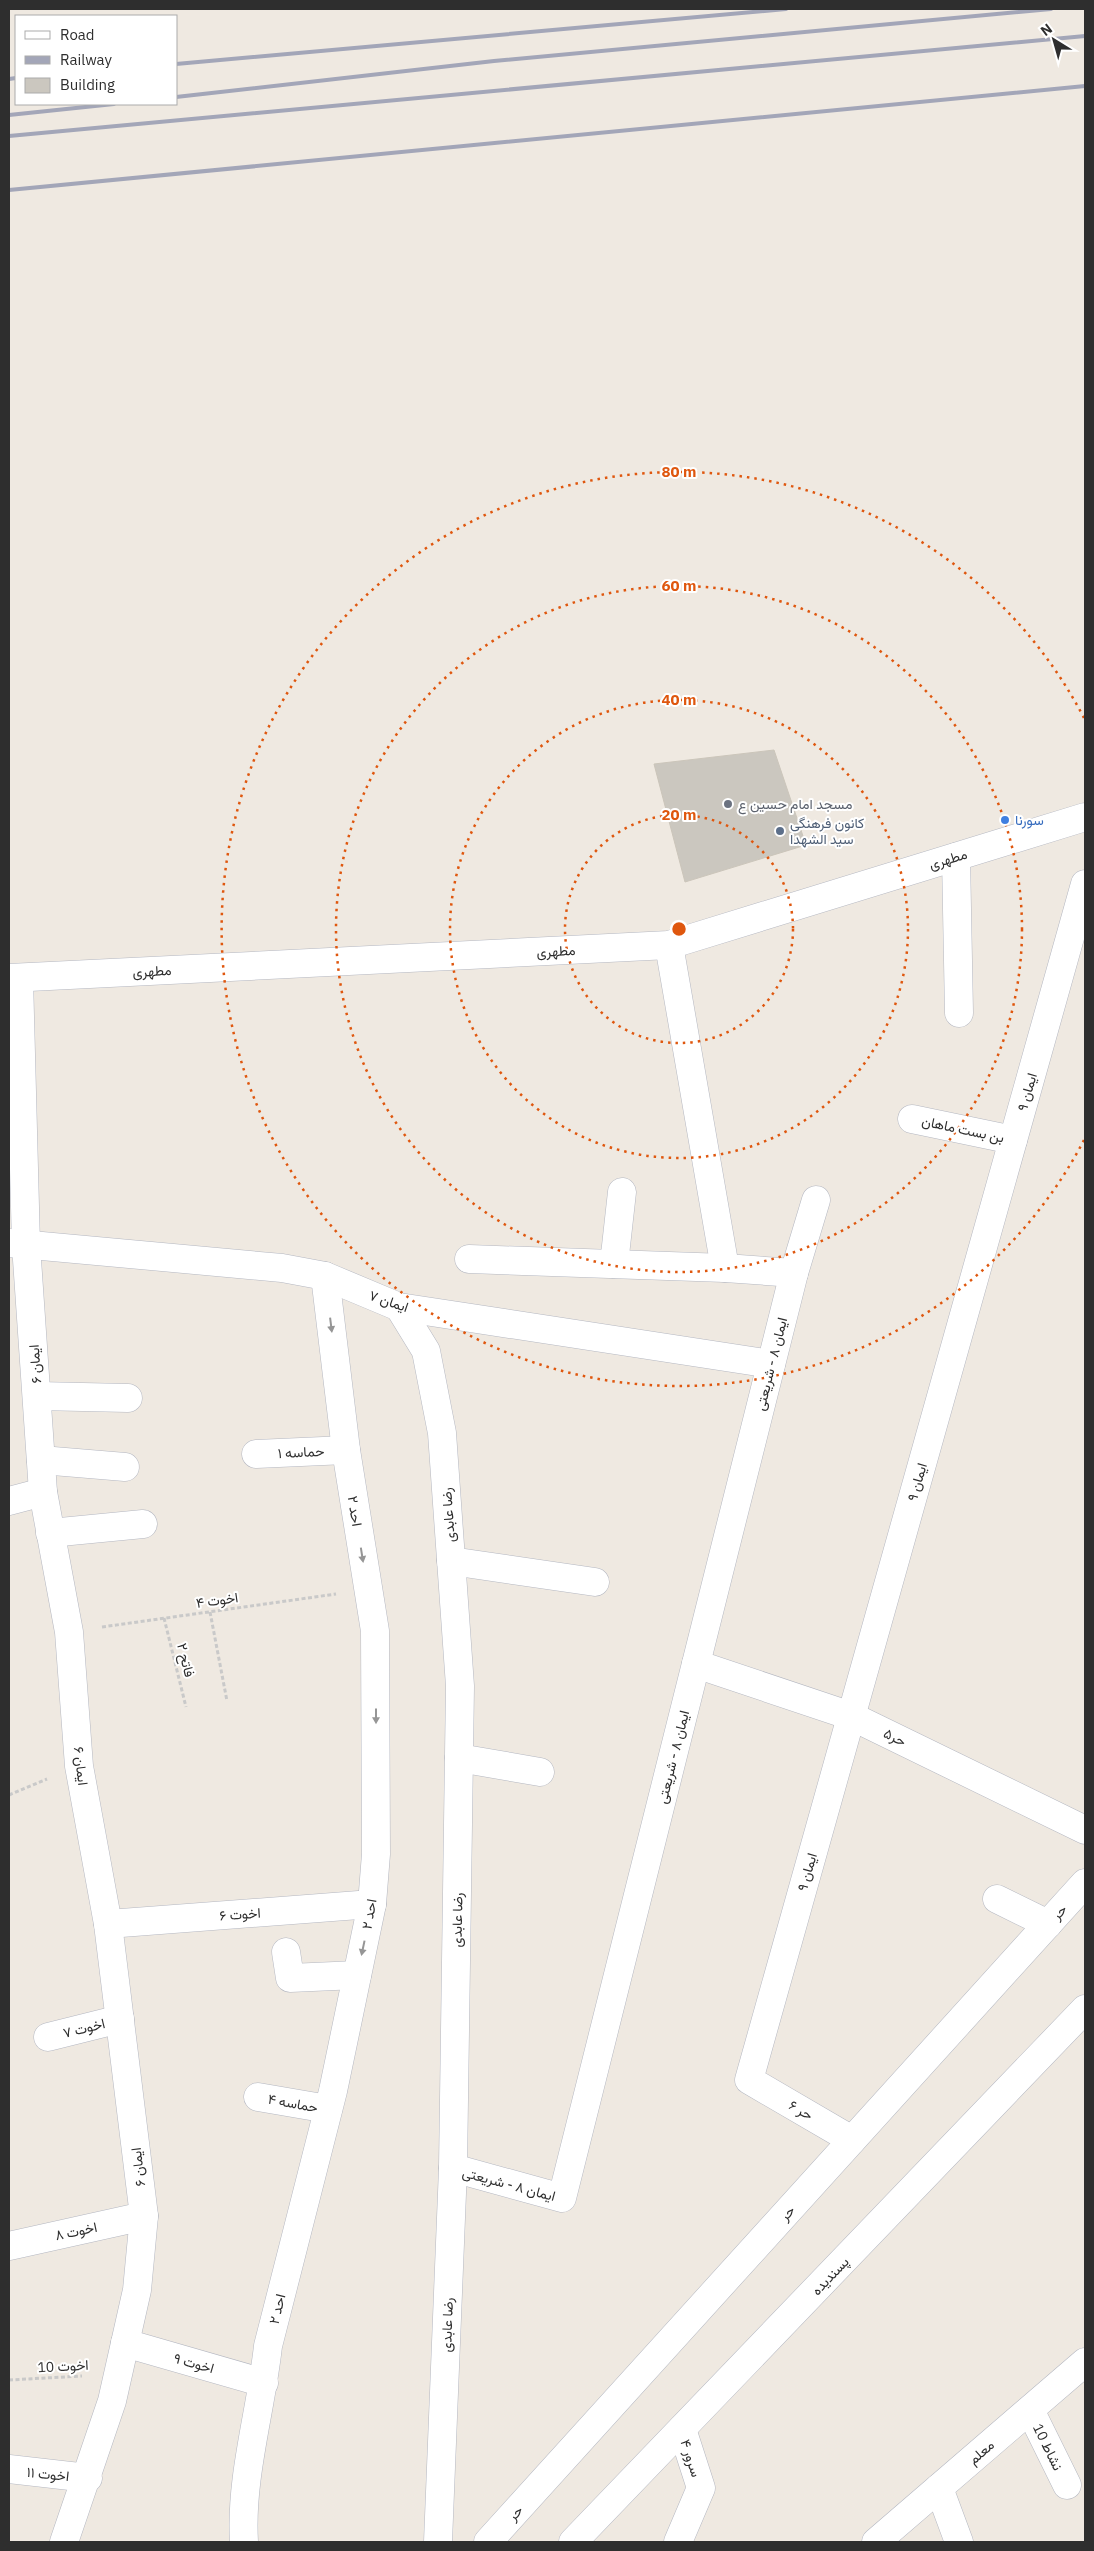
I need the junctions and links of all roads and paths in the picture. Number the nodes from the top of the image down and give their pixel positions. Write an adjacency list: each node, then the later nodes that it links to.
1 (1085, 817): 2 (street, مطهری)
2 (956, 857): 4 (street, مطهری); 6 (street)
3 (1085, 884): 8 (street, ایمان ۹)
4 (669, 945): 5 (street, مطهری); 14 (street)
5 (14, 978): 11 (street, ایمان ۶)
6 (959, 1013)
7 (912, 1119): 8 (street, بن بست ماهان)
8 (1013, 1140): 38 (street, ایمان ۹)
9 (622, 1192): 13 (street)
10 (816, 1200): 15 (street, ایمان ۸ - شریعتی)
11 (18, 1244): 16 (street, ایمان ۷); 19 (street, ایمان ۶)
12 (468, 1259): 13 (street)
13 (614, 1264): 14 (street)
14 (725, 1268): 15 (street)
15 (794, 1273): 18 (street, ایمان ۸ - شریعتی)
16 (325, 1276): 17 (street, ایمان ۷); 21 (street, احد ۲, one-way to 21)
17 (399, 1307): 18 (street, ایمان ۷); 29 (street, رضا عابدی)
18 (771, 1364): 35 (street, ایمان ۸ - شریعتی)
19 (37, 1396): 20 (street); 23 (street, ایمان ۶)
20 (128, 1398)
21 (346, 1450): 22 (street, حماسه ۱); 31 (street, احد ۲, one-way to 31)
22 (256, 1454)
23 (41, 1460): 24 (street); 25 (street, ایمان ۶)
24 (125, 1467)
25 (43, 1492): 26 (street); 28 (street, ایمان ۶)
26 (9, 1501)
27 (143, 1524): 28 (street)
28 (50, 1533): 34 (street, ایمان ۶)
29 (451, 1561): 30 (street); 39 (street, رضا عابدی)
30 (595, 1582)
31 (368, 1590): 32 (path, اخوت ۴); 46 (street, احد ۲, one-way to 46)
32 (210, 1612): 33 (path, اخوت ۴); 36 (path)
33 (164, 1618): 34 (path, اخوت ۴); 37 (path, فاتح ۲)
34 (69, 1632): 40 (street, ایمان ۶)
35 (696, 1664): 38 (street, حر۵); 58 (street, ایمان ۸ - شریعتی)
36 (227, 1701)
37 (186, 1707)
38 (851, 1716): 43 (street, حر۵); 54 (street, ایمان ۹)
39 (459, 1758): 41 (street); 58 (street, رضا عابدی)
40 (79, 1766): 42 (path); 47 (street, ایمان ۶)
41 (540, 1772)
42 (9, 1795)
43 (1085, 1830)
44 (1085, 1883): 48 (street, حر)
45 (997, 1899): 48 (street)
46 (372, 1904): 47 (street, اخوت ۶); 50 (street, احد ۲, one-way to 50)
47 (108, 1924): 52 (street, ایمان ۶)
48 (1048, 1924): 57 (street, حر)
49 (286, 1952): 50 (street)
50 (357, 1975): 56 (street, احد ۲)
51 (1085, 2009): 67 (street, پسندیده)
52 (120, 2019): 53 (street, اخوت ۷); 59 (street, ایمان ۶)
53 (48, 2037)
54 (749, 2080): 57 (street, حر ۶)
55 (258, 2097): 56 (street, حماسه ۴)
56 (328, 2110): 65 (street, احد ۲)
57 (852, 2140): 75 (street, حر)
58 (453, 2168): 74 (street, رضا عابدی)
59 (144, 2216): 60 (street, اخوت ۸); 61 (street, ایمان ۶)
60 (9, 2246)
61 (125, 2342): 63 (street, ایمان ۶); 65 (street, اخوت ۹)
62 (1085, 2362): 66 (street, معلم)
63 (118, 2375): 64 (path, اخوت 10); 69 (street, ایمان ۶)
64 (9, 2380)
65 (264, 2383): 73 (street, احد ۲)
66 (1030, 2410): 70 (street, نشاط 10); 71 (street, معلم)
67 (682, 2428): 76 (street, پسندیده); 77 (street, سرور ۴)
68 (9, 2470): 69 (street, اخوت ۱۱)
69 (88, 2478): 72 (street, ایمان ۶)
70 (1067, 2485)
71 (939, 2488): 78 (street, معلم); 79 (street)
72 (64, 2542)
73 (244, 2542)
74 (438, 2542)
75 (488, 2542)
76 (573, 2542)
77 (678, 2542)
78 (876, 2542)
79 (959, 2542)

